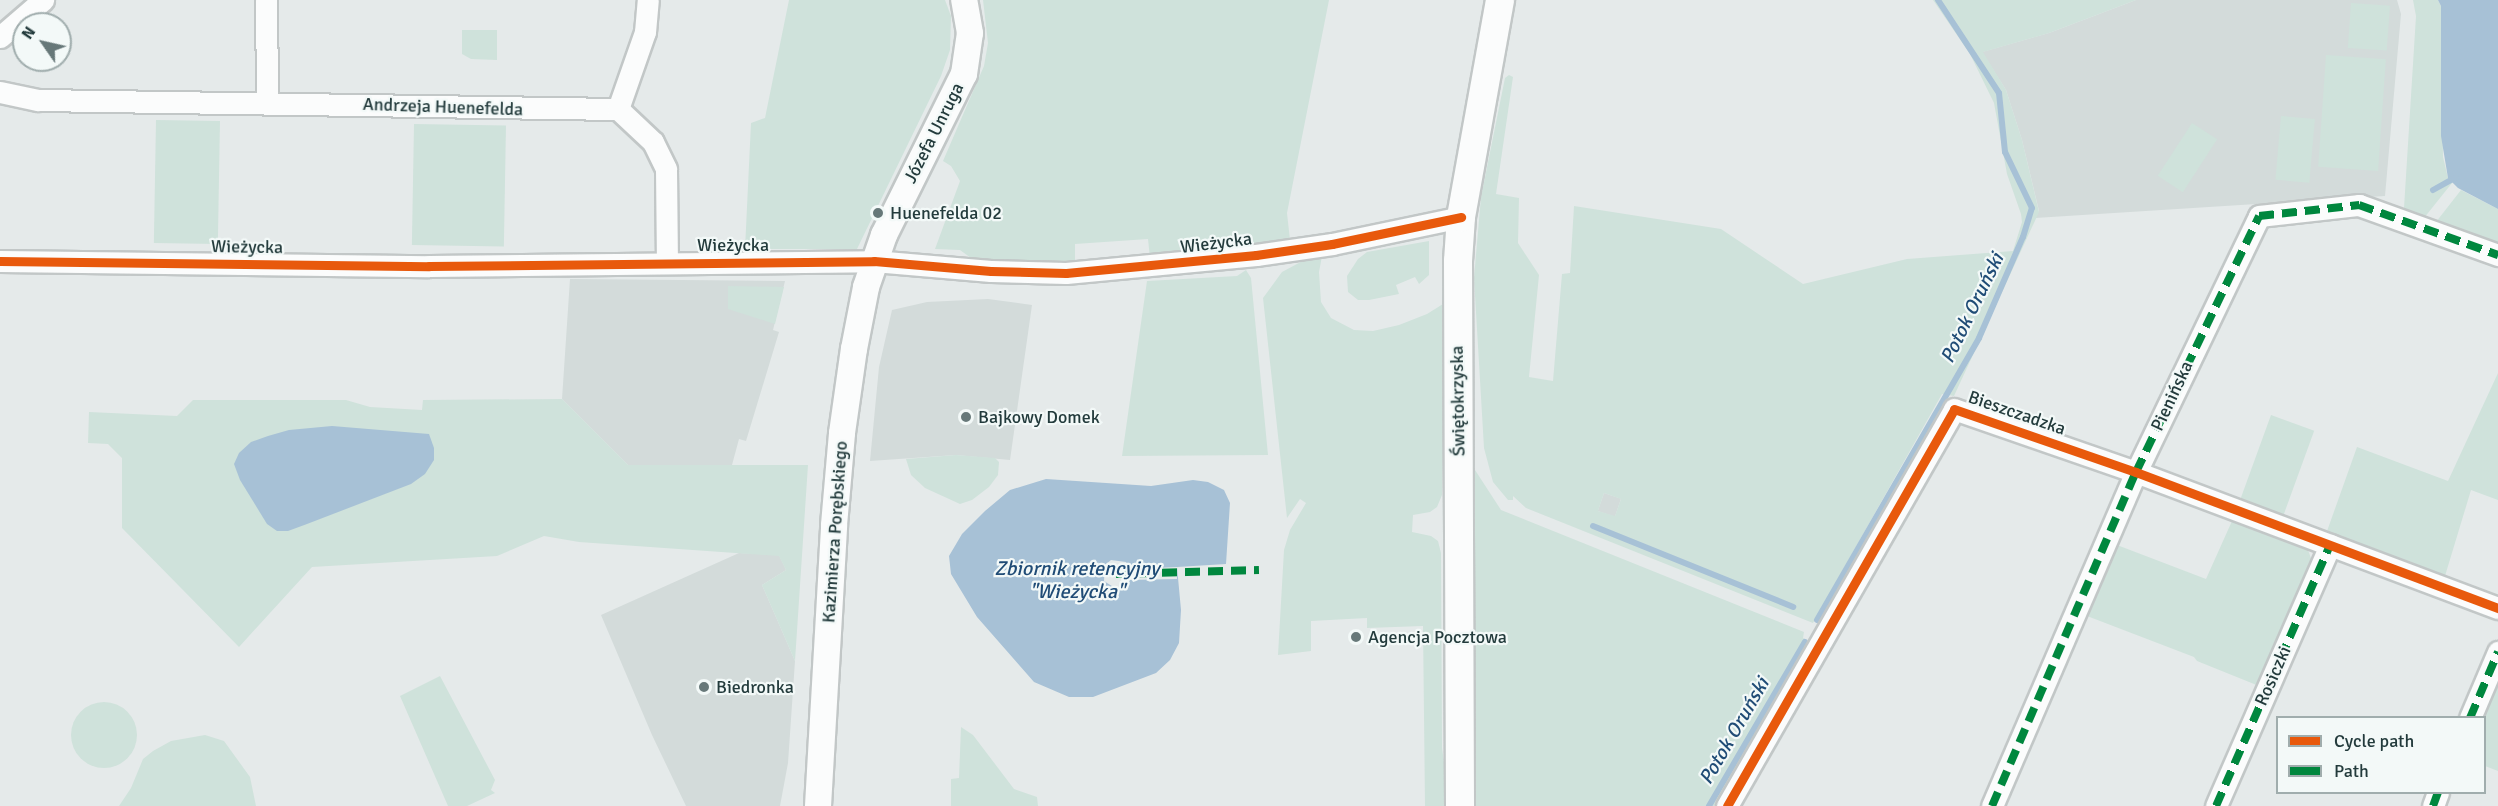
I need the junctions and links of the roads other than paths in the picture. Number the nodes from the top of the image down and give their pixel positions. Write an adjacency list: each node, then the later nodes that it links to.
1 (43, 0): 6 (street)
2 (266, 0): 8 (street)
3 (648, 0): 9 (street)
4 (964, 0): 13 (street, Józefa Unruga)
5 (1500, 0): 10 (main road, Świętokrzyska)
6 (0, 37)
7 (0, 92): 8 (street, Andrzeja Huenefelda)
8 (267, 102): 9 (street, Andrzeja Huenefelda)
9 (618, 109): 14 (street)
10 (1461, 217): 13 (street, Wieżycka); 21 (main road, Świętokrzyska)
11 (2498, 255): 15 (street, Pienińska)
12 (0, 261): 14 (street, Wieżycka)
13 (874, 261): 14 (street, Wieżycka); 20 (street, Kazimierza Porębskiego)
14 (667, 262)
15 (2136, 472): 16 (street, Bieszczadzka); 22 (street, Bieszczadzka); 23 (street, Pienińska)
16 (2330, 545): 17 (street, Bieszczadzka); 24 (street, Rosiczki)
17 (2498, 609)
18 (2498, 652): 19 (street)
19 (2470, 716)
20 (818, 806)
21 (1460, 806)
22 (1727, 806)
23 (1992, 806)
24 (2216, 806)

